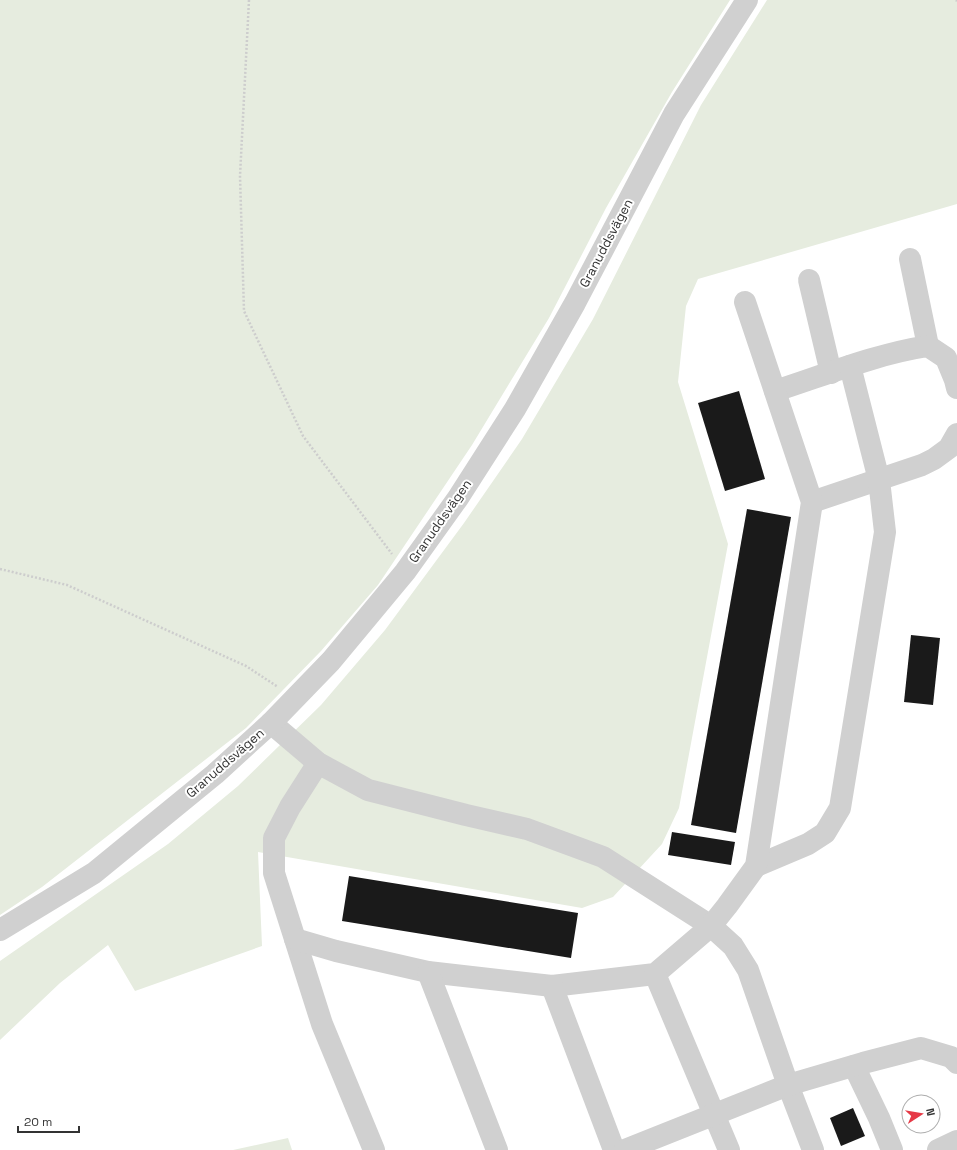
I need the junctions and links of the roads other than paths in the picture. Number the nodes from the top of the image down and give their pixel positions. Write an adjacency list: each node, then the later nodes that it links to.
1 (747, 0): 12 (street, Granuddsvägen)
2 (910, 259): 5 (street)
3 (809, 280): 6 (street)
4 (745, 302): 8 (street)
5 (928, 346): 6 (street); 7 (street)
6 (841, 369): 8 (street); 10 (street)
7 (957, 388)
8 (775, 391): 11 (street)
9 (957, 434): 10 (street)
10 (879, 480): 11 (street); 14 (street)
11 (812, 502): 14 (street)
12 (271, 723): 13 (street); 16 (street, Granuddsvägen)
13 (318, 763): 15 (street); 17 (street)
14 (756, 866): 15 (street)
15 (711, 926): 19 (street); 23 (street)
16 (0, 930)
17 (295, 939): 18 (street); 26 (street)
18 (428, 972): 20 (street); 27 (street)
19 (655, 974): 20 (street); 24 (street)
20 (552, 986): 28 (street)
21 (957, 1063): 22 (street)
22 (854, 1066): 23 (street); 32 (street)
23 (788, 1085): 24 (street); 31 (street)
24 (714, 1115): 29 (street); 30 (street)
25 (957, 1141): 33 (street)
26 (374, 1150)
27 (497, 1150)
28 (614, 1150)
29 (626, 1150)
30 (729, 1150)
31 (813, 1150)
32 (892, 1150)
33 (938, 1150)

